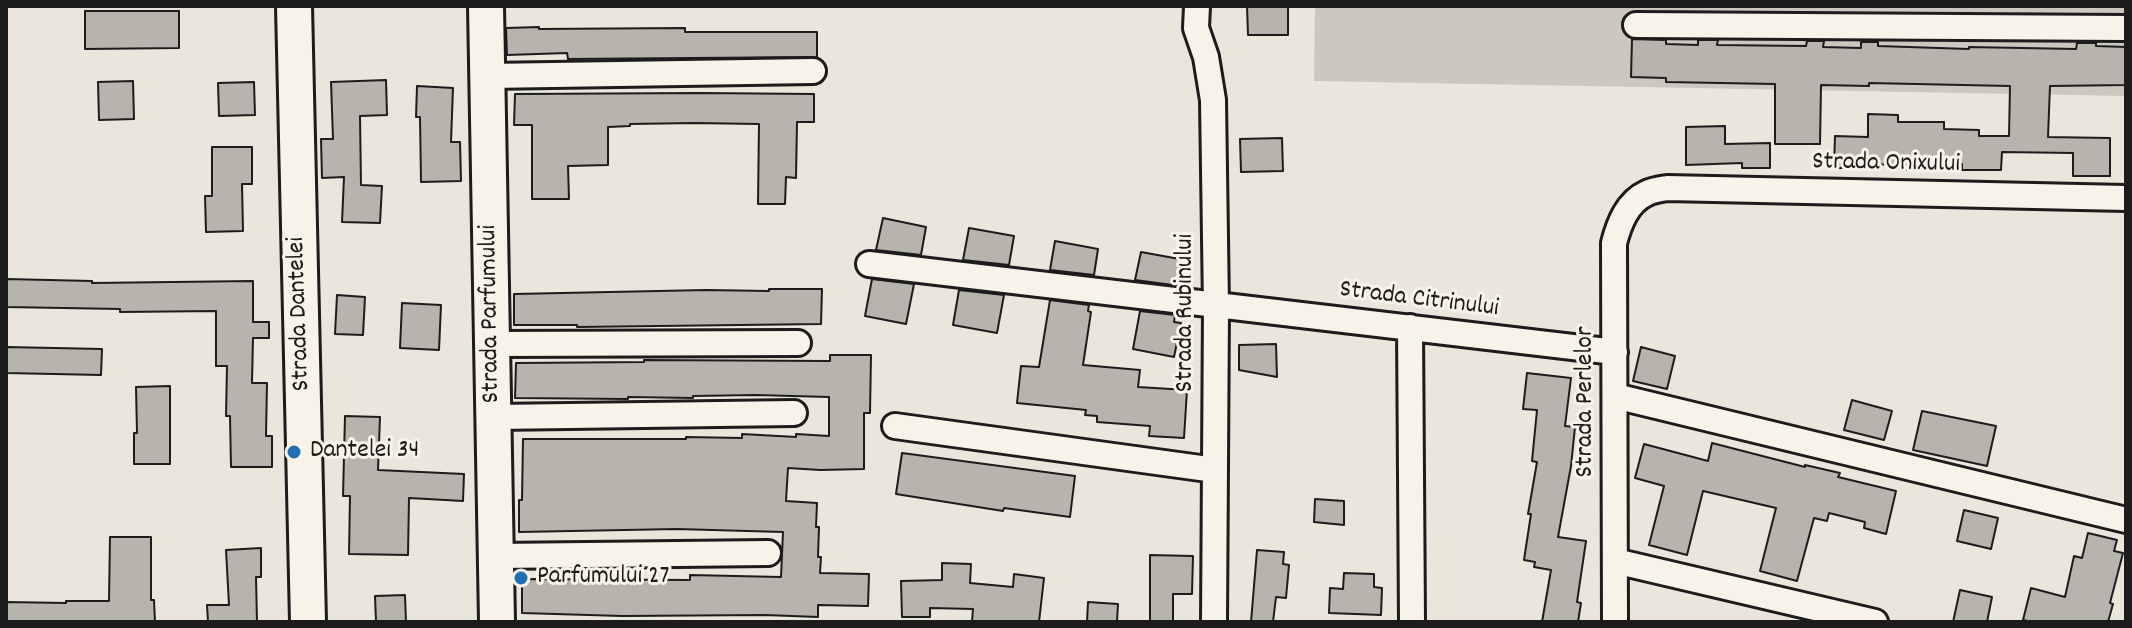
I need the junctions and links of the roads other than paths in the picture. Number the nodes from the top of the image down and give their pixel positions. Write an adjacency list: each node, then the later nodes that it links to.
1 (294, 6): 25 (street, Strada Dantelei)
2 (486, 6): 7 (street, Strada Parfumului)
3 (1197, 6): 11 (street, Strada Rubinului)
4 (1636, 25): 5 (street)
5 (2126, 28)
6 (813, 71): 7 (street)
7 (488, 76): 14 (street, Strada Parfumului)
8 (1646, 193): 9 (street, Strada Onixului); 15 (street, Strada Perlelor)
9 (2126, 198)
10 (869, 264): 11 (street, Strada Citrinului)
11 (1216, 307): 12 (street, Strada Citrinului); 20 (street, Strada Rubinului)
12 (1410, 327): 15 (street, Strada Citrinului); 28 (street)
13 (798, 343): 14 (street)
14 (492, 344): 18 (street, Strada Parfumului)
15 (1615, 352): 16 (street, Strada Perlelor)
16 (1615, 396): 21 (street); 24 (street, Strada Perlelor)
17 (794, 413): 18 (street)
18 (494, 417): 23 (street, Strada Parfumului)
19 (895, 426): 20 (street)
20 (1215, 470): 27 (street, Strada Rubinului)
21 (2126, 520)
22 (768, 553): 23 (street)
23 (496, 556): 26 (street, Strada Parfumului)
24 (1615, 561): 29 (street, Strada Perlelor); 30 (street)
25 (308, 622)
26 (497, 622)
27 (1214, 622)
28 (1412, 622)
29 (1615, 622)
30 (1875, 622)

